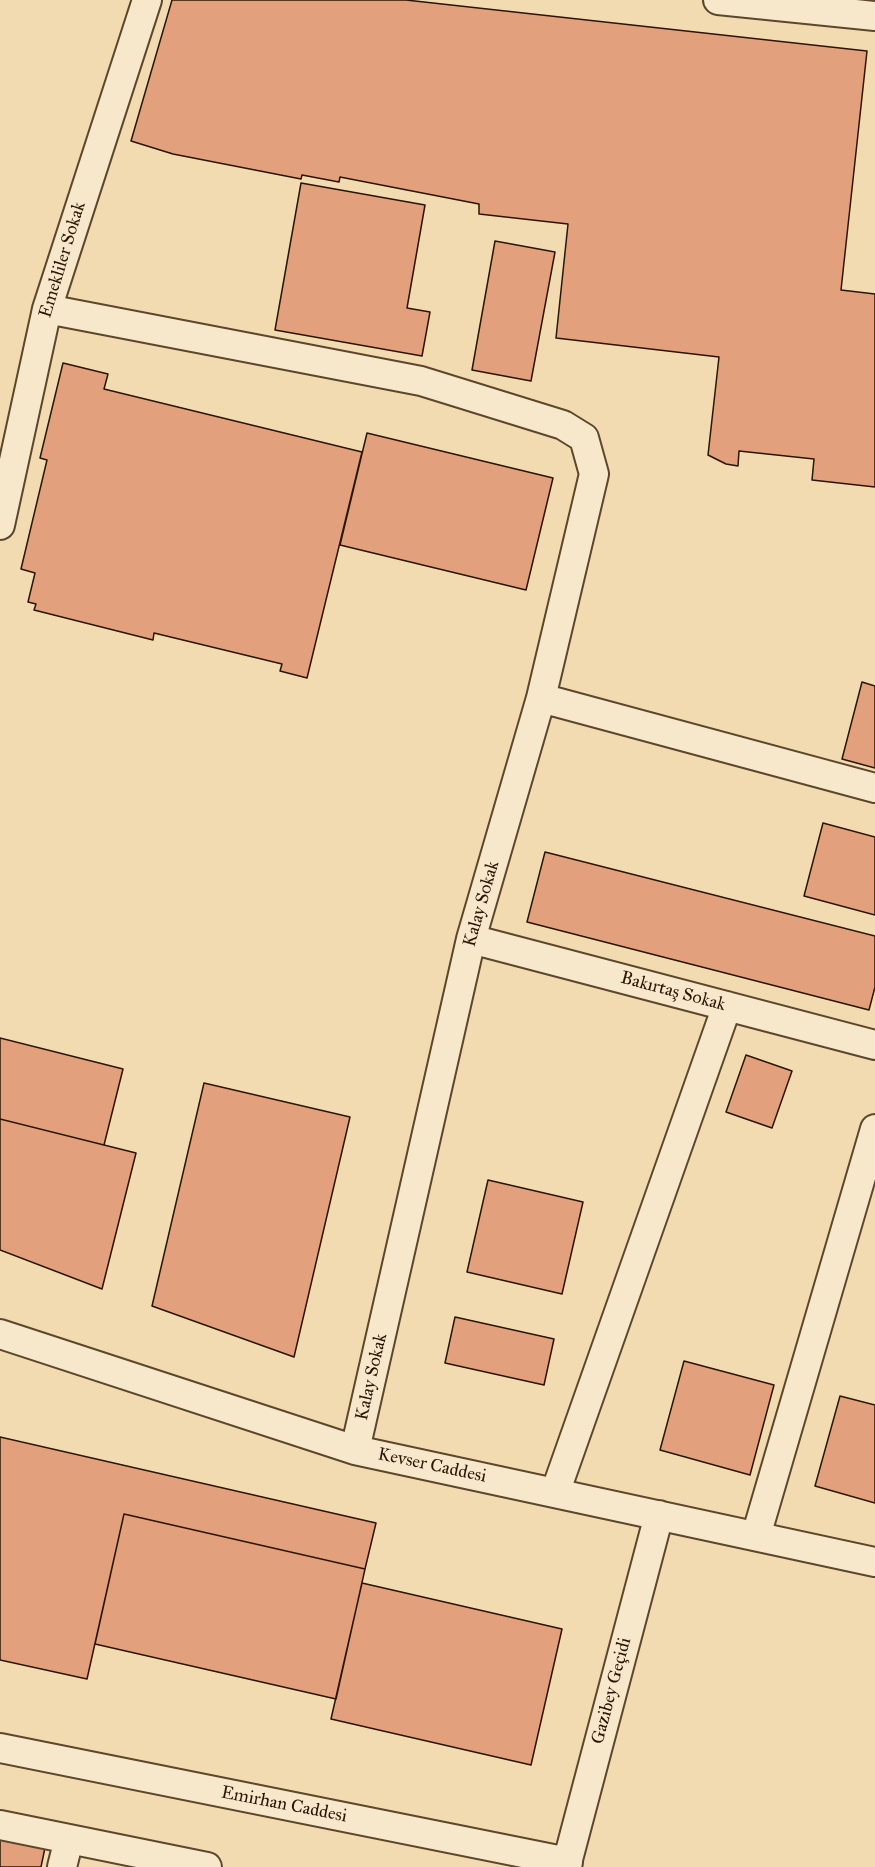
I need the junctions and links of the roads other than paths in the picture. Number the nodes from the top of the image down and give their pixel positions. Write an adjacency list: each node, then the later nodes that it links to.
1 (147, 0): 4 (street, Emekliler Sokak)
2 (718, 0): 3 (street)
3 (875, 16)
4 (46, 309): 5 (street, Emekliler Sokak); 6 (street, Kalay Sokak)
5 (0, 525)
6 (541, 698): 7 (street); 8 (street, Kalay Sokak)
7 (875, 788)
8 (471, 939): 9 (street, Bakırtaş Sokak); 13 (street, Kalay Sokak)
9 (727, 1006): 10 (street, Bakırtaş Sokak); 14 (street)
10 (875, 1045)
11 (875, 1130): 16 (street)
12 (0, 1334): 13 (street, Kevser Caddesi)
13 (355, 1450): 14 (street, Kevser Caddesi)
14 (555, 1493): 15 (street, Kevser Caddesi)
15 (659, 1515): 16 (street, Kevser Caddesi); 21 (street, Gazibey Geçidi)
16 (756, 1536): 17 (street, Kevser Caddesi)
17 (875, 1562)
18 (0, 1748): 21 (street, Emirhan Caddesi)
19 (0, 1825): 20 (street)
20 (69, 1839): 22 (street); 23 (street)
21 (567, 1865)
22 (62, 1867)
23 (207, 1867)

